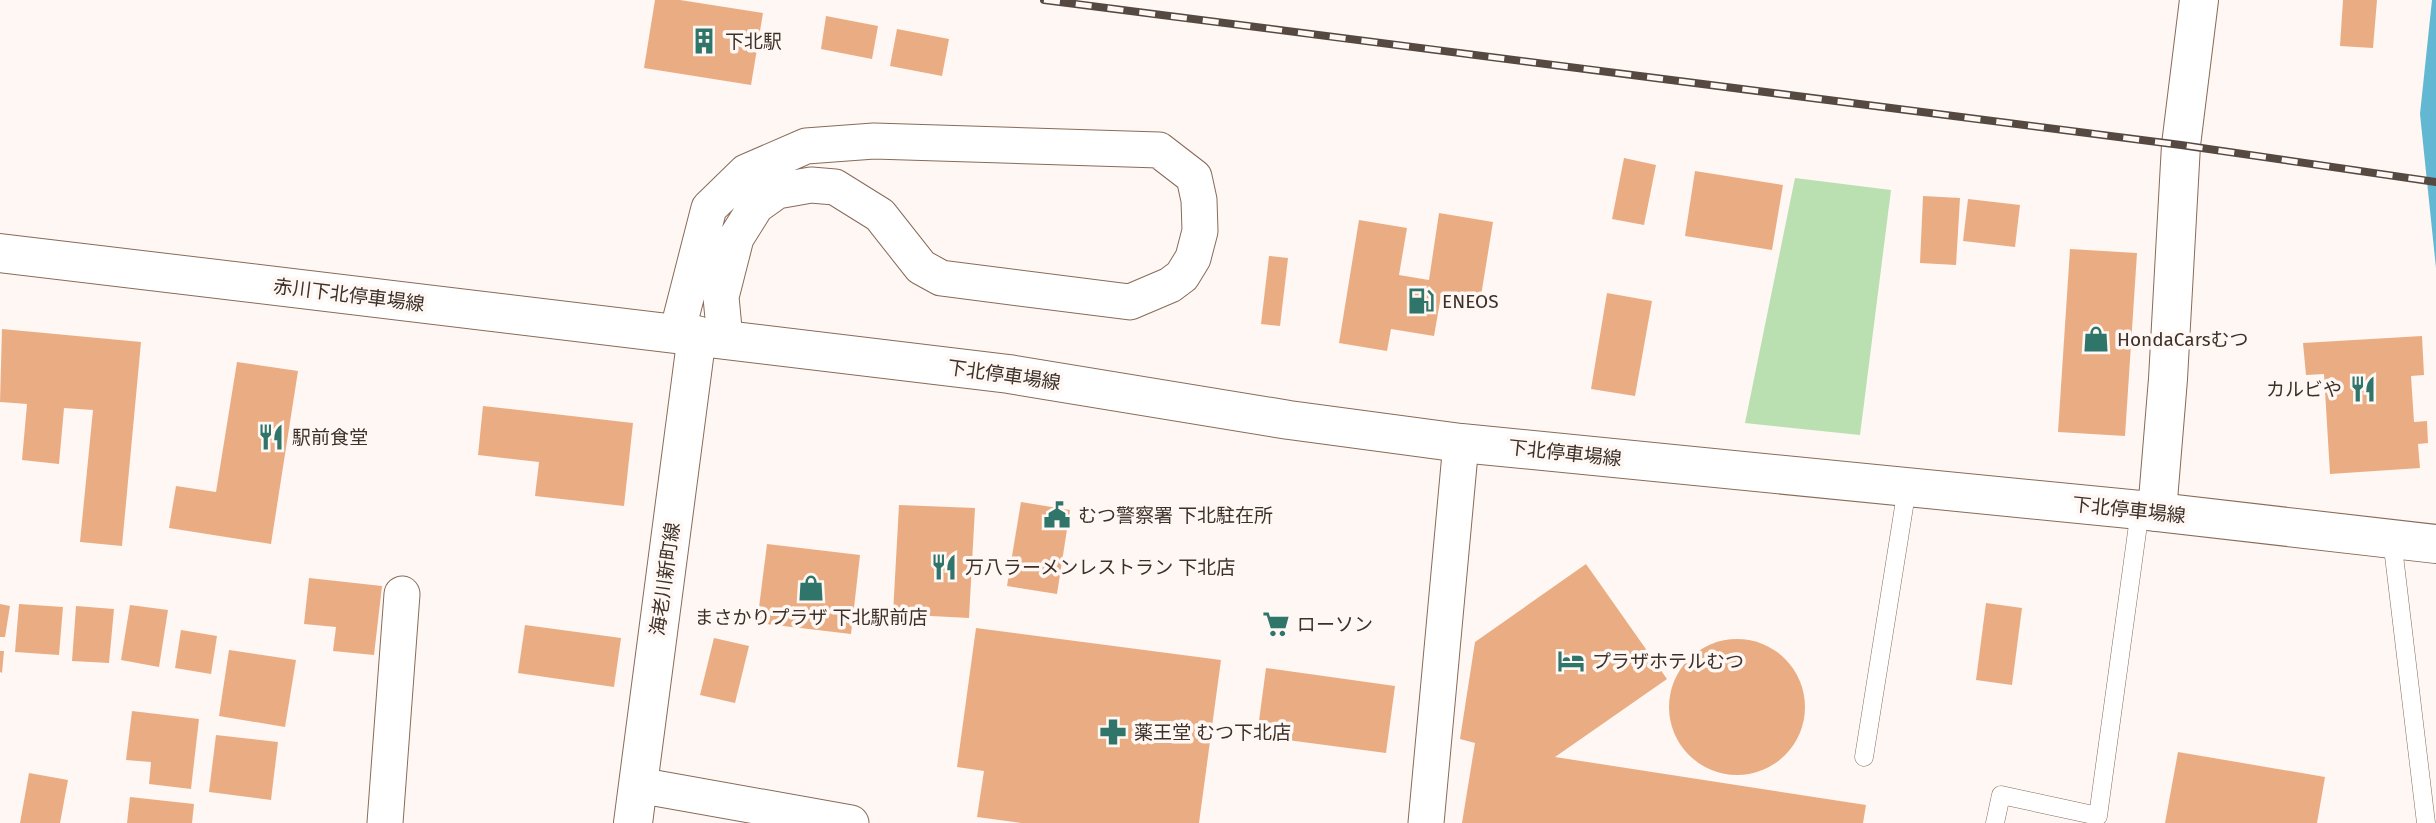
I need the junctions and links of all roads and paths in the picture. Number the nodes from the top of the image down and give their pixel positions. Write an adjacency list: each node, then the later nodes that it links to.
1 (2199, 0): 6 (main road)
2 (0, 253): 3 (main road, 赤川下北停車場線)
3 (700, 336): 3 (street); 4 (main road, 下北停車場線); 11 (main road, 海老川新町線)
4 (1461, 443): 5 (main road, 下北停車場線); 15 (street)
5 (1907, 488): 6 (main road, 下北停車場線); 10 (lane)
6 (2148, 511): 7 (main road, 下北停車場線); 16 (lane)
7 (2392, 539): 8 (main road, 下北停車場線); 17 (lane)
8 (2436, 544)
9 (402, 594): 12 (street)
10 (1864, 757)
11 (638, 785): 13 (main road, 海老川新町線); 14 (street)
12 (385, 823)
13 (633, 823)
14 (850, 823)
15 (1426, 823)
16 (1995, 823)
17 (2426, 823)

